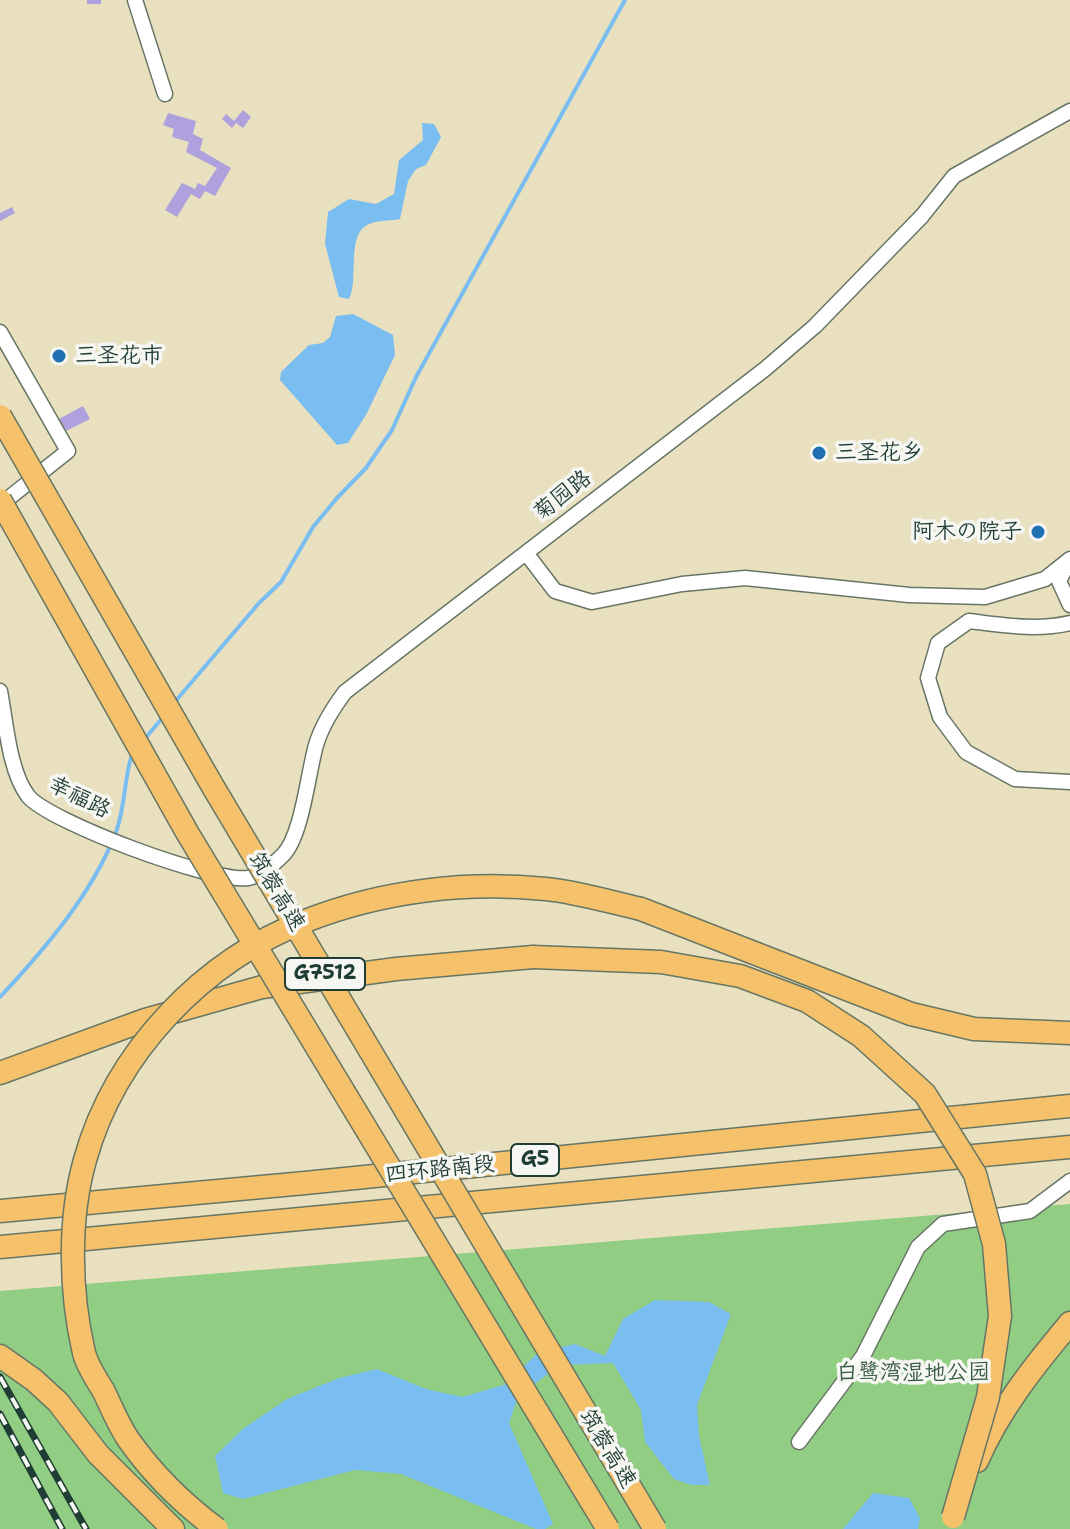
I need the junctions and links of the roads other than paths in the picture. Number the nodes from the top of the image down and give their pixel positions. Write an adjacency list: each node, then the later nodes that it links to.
1 (135, 0): 2 (street)
2 (165, 94)
3 (1070, 111): 7 (street, 菊园路)
4 (0, 332): 6 (street)
5 (0, 416): 28 (highway, 筑蓉高速 / G7512, bridge)
6 (0, 502): 27 (highway, 筑蓉高速 / G7512, bridge)
7 (526, 553): 8 (street); 13 (street, 菊园路)
8 (1070, 559): 9 (street)
9 (1070, 605)
10 (1070, 623): 12 (street)
11 (0, 691): 13 (street, 幸福路)
12 (1070, 782)
13 (123, 847)
14 (1070, 1033): 26 (highway, bridge)
15 (0, 1073): 24 (highway, bridge)
16 (1070, 1106): 19 (highway, 四环路南段 / G5)
17 (1070, 1147): 20 (highway, 四环路南段 / G5)
18 (1070, 1181): 23 (street)
19 (0, 1211)
20 (0, 1247)
21 (1070, 1323): 24 (highway, bridge)
22 (0, 1356): 25 (highway)
23 (799, 1442)
24 (951, 1523)
25 (173, 1529)
26 (217, 1529)
27 (608, 1529)
28 (655, 1529)

